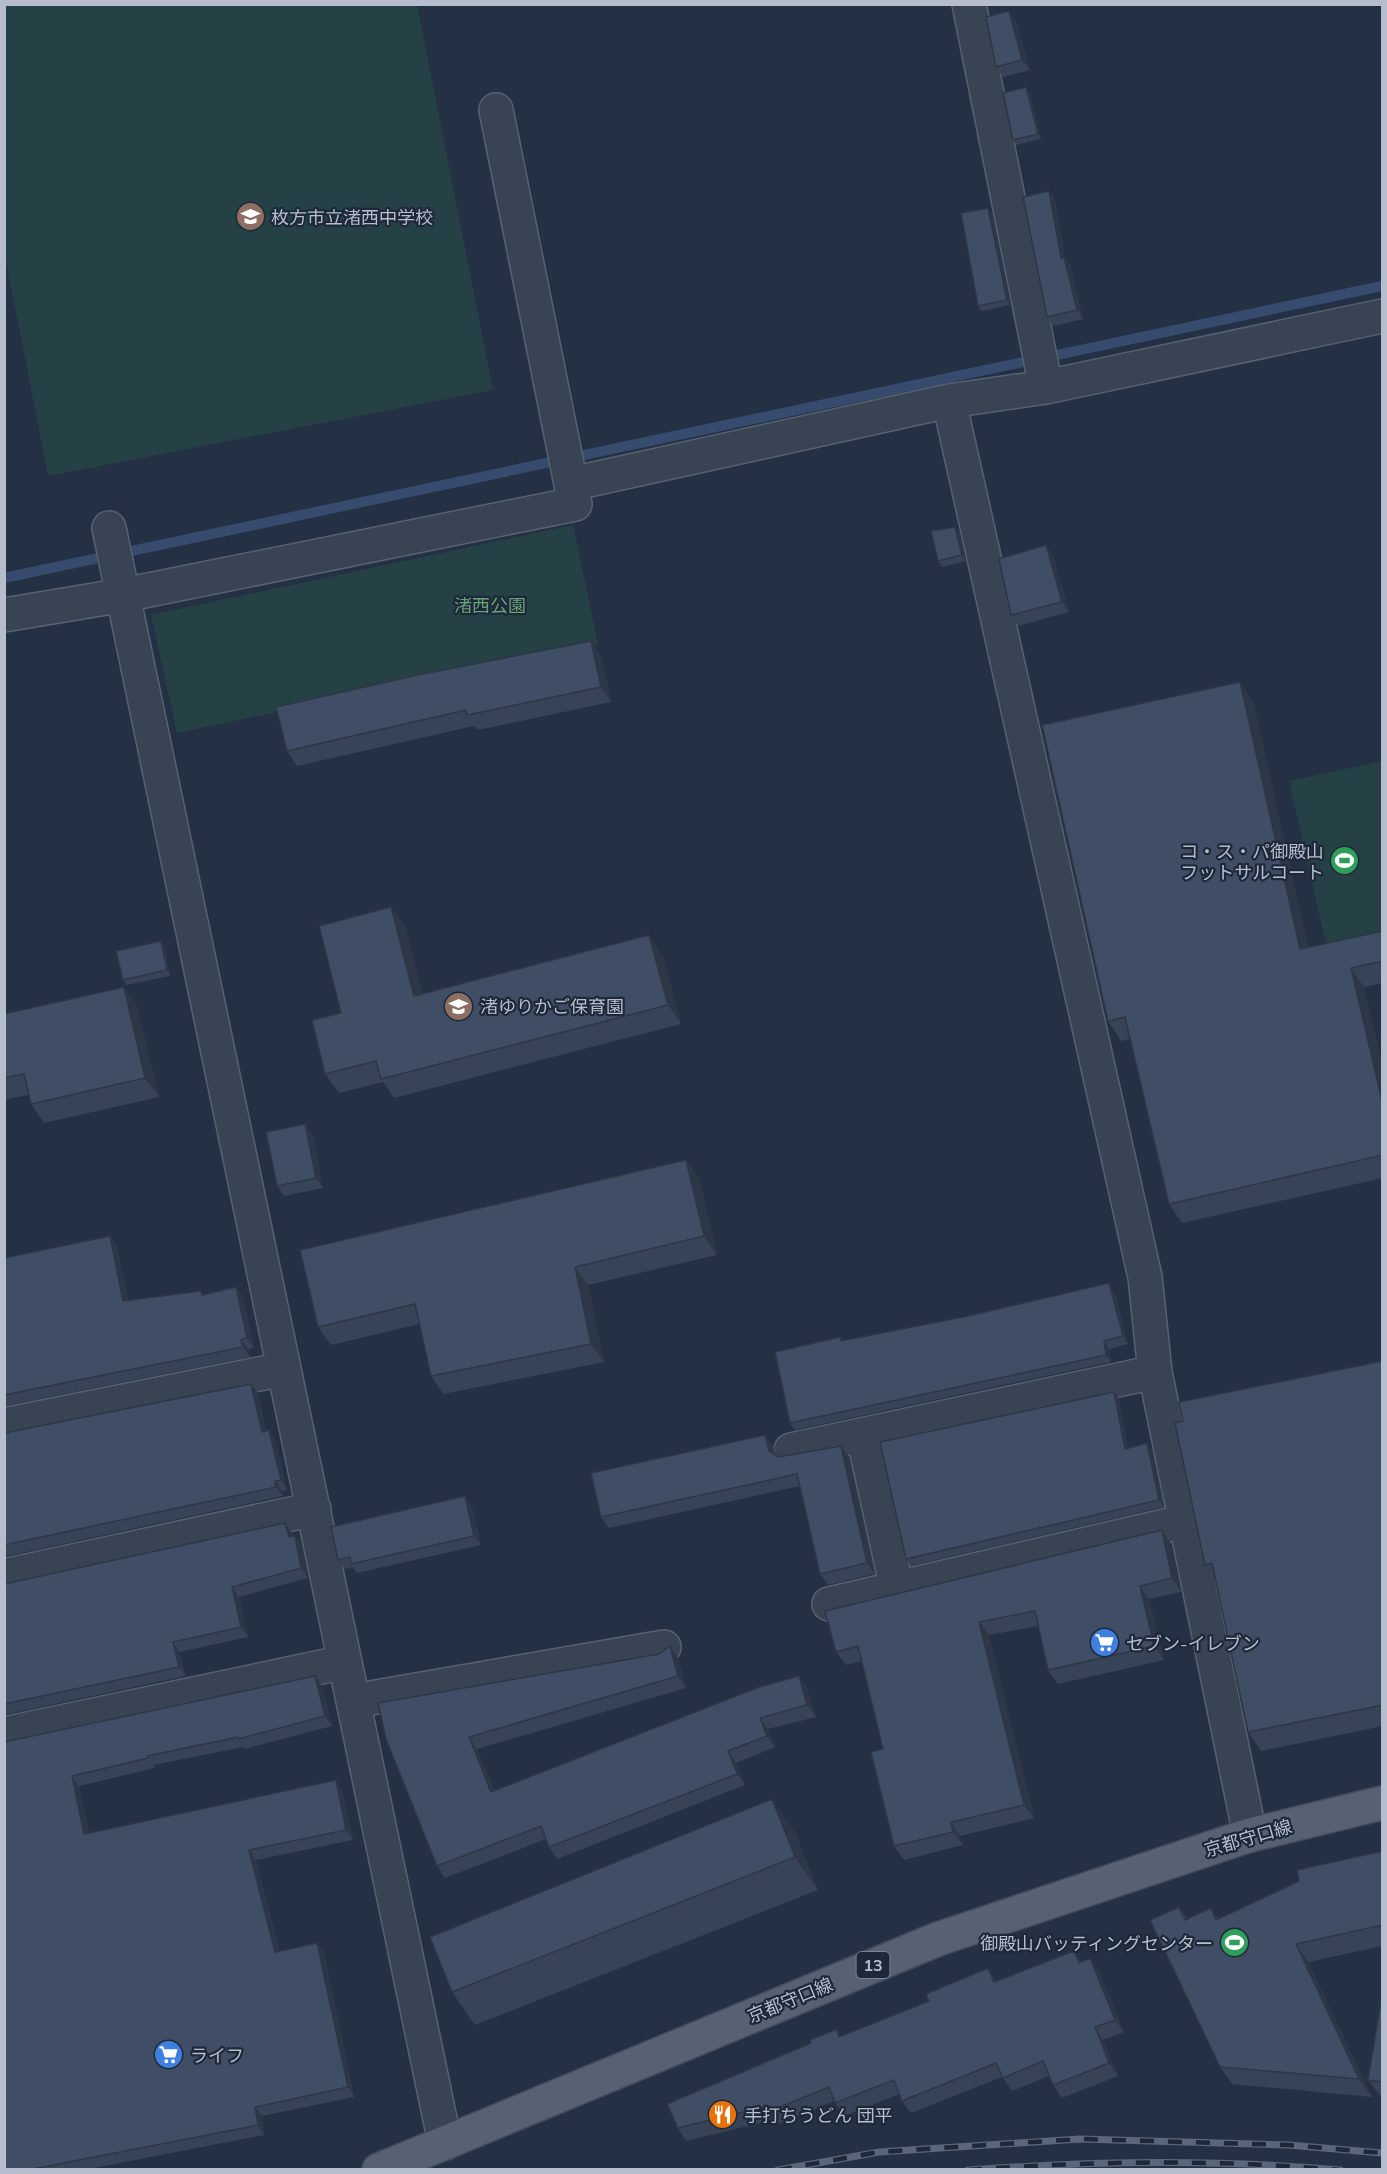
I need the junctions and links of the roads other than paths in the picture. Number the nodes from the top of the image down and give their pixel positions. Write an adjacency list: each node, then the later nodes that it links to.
1 (969, 4): 4 (street)
2 (496, 110): 6 (street)
3 (1383, 316): 4 (street)
4 (1046, 387): 5 (street)
5 (949, 401): 6 (street); 11 (street)
6 (571, 484): 8 (street)
7 (109, 528): 8 (street)
8 (122, 585): 9 (street); 10 (street)
9 (4, 615)
10 (284, 1369): 12 (street); 15 (street)
11 (1155, 1372): 13 (street); 16 (street)
12 (4, 1425)
13 (863, 1435): 14 (street); 18 (street)
14 (791, 1450)
15 (314, 1509): 17 (street); 21 (street)
16 (1186, 1521): 18 (street); 25 (street)
17 (4, 1576)
18 (897, 1589): 19 (street)
19 (829, 1604)
20 (664, 1647): 22 (street)
21 (345, 1662): 22 (street); 23 (street)
22 (353, 1701): 26 (street)
23 (4, 1734)
24 (1383, 1803): 25 (main road, 京都守口線 / 13)
25 (1250, 1835): 26 (main road, 京都守口線 / 13)
26 (445, 2142): 27 (main road, 京都守口線 / 13)
27 (378, 2169)

